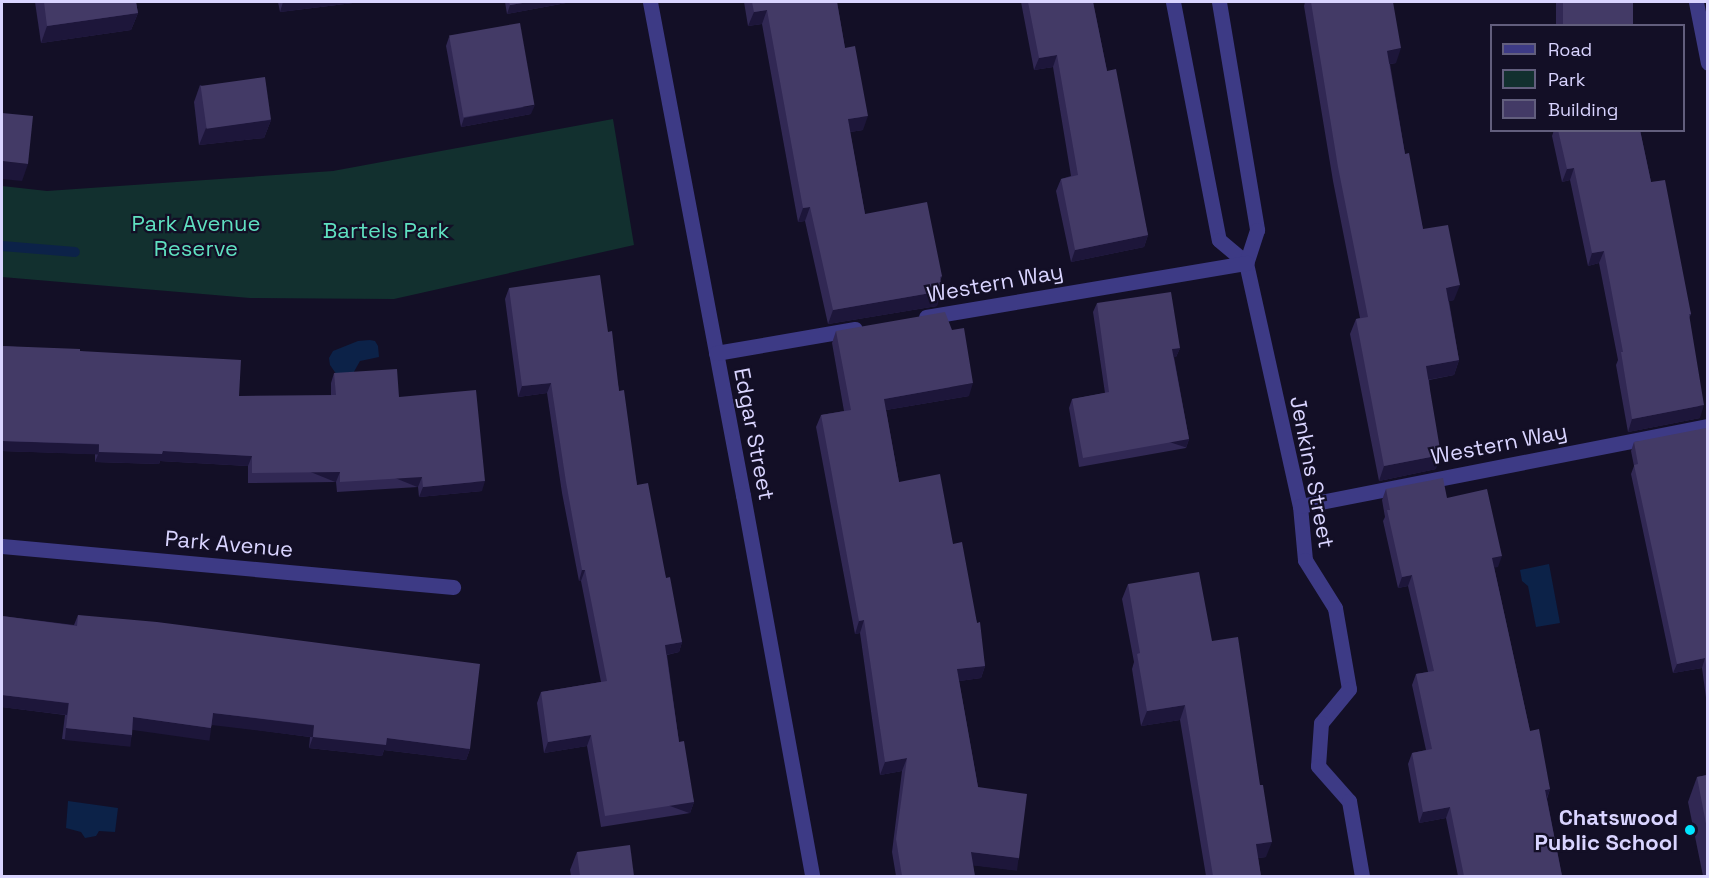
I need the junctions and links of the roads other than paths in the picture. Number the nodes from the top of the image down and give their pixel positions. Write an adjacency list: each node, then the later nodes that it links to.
1 (650, 2): 9 (street, Edgar Street)
2 (1173, 2): 6 (street)
3 (1219, 2): 6 (street)
4 (1696, 2): 5 (street)
5 (1707, 63)
6 (1246, 263): 7 (street, Western Way); 11 (street, Jenkins Street)
7 (914, 319)
8 (868, 327): 9 (street)
9 (716, 353): 14 (street, Edgar Street)
10 (1707, 426): 11 (street, Western Way)
11 (1300, 506): 15 (street, Jenkins Street)
12 (2, 546): 13 (street, Park Avenue)
13 (453, 587)
14 (812, 876)
15 (1362, 876)

